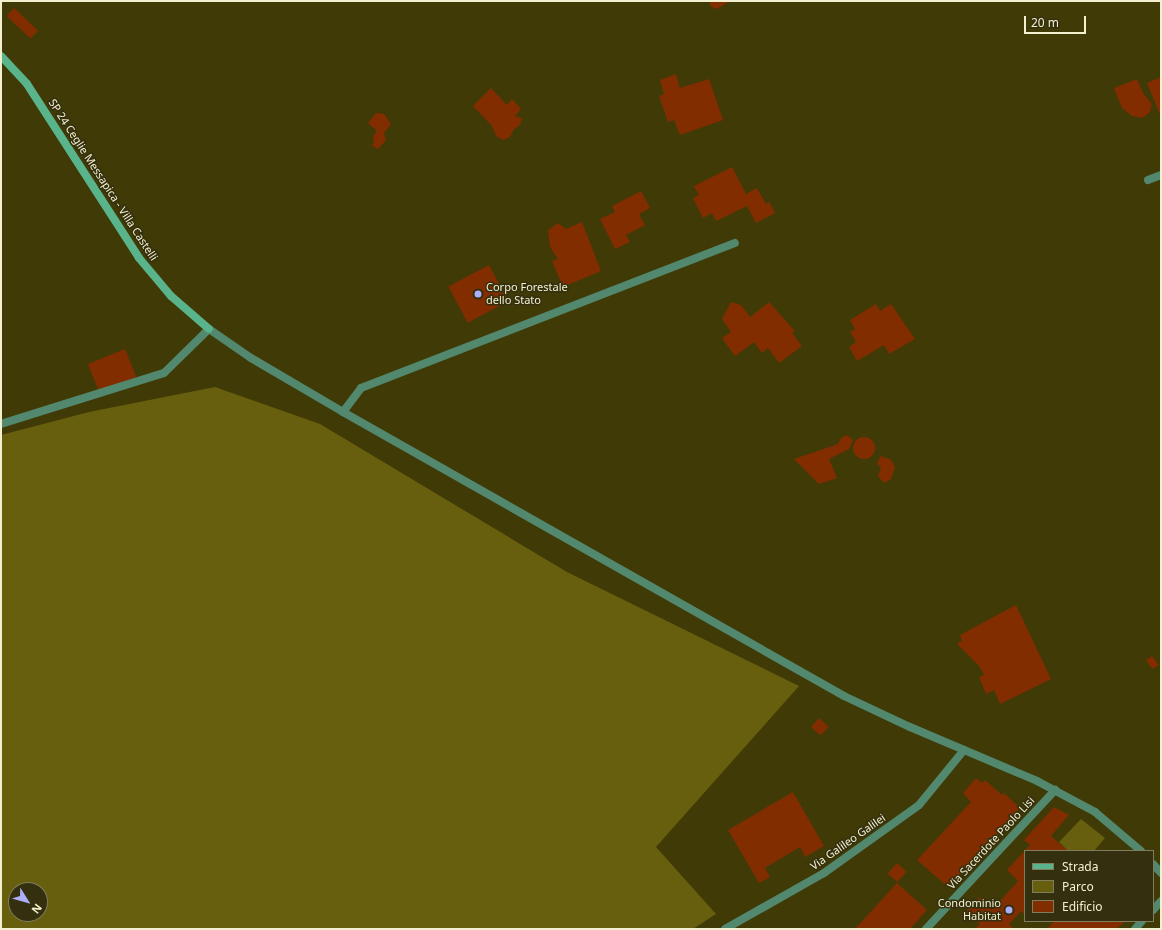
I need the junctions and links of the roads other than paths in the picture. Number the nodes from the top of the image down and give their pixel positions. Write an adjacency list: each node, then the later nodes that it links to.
1 (1, 56): 5 (main road, SP 24 Ceglie Messapica - Villa Castelli)
2 (1161, 176): 3 (street)
3 (1148, 180)
4 (735, 243): 6 (street)
5 (209, 329): 6 (street); 7 (street)
6 (343, 412): 8 (street)
7 (1, 424)
8 (964, 750): 9 (street); 15 (street, Via Galileo Galilei)
9 (1055, 790): 10 (street); 16 (street, Via Sacerdote Paolo Lisi)
10 (1140, 850)
11 (1154, 865): 12 (street)
12 (1161, 873)
13 (1161, 901): 14 (street)
14 (1154, 909)
15 (725, 929)
16 (926, 929)

